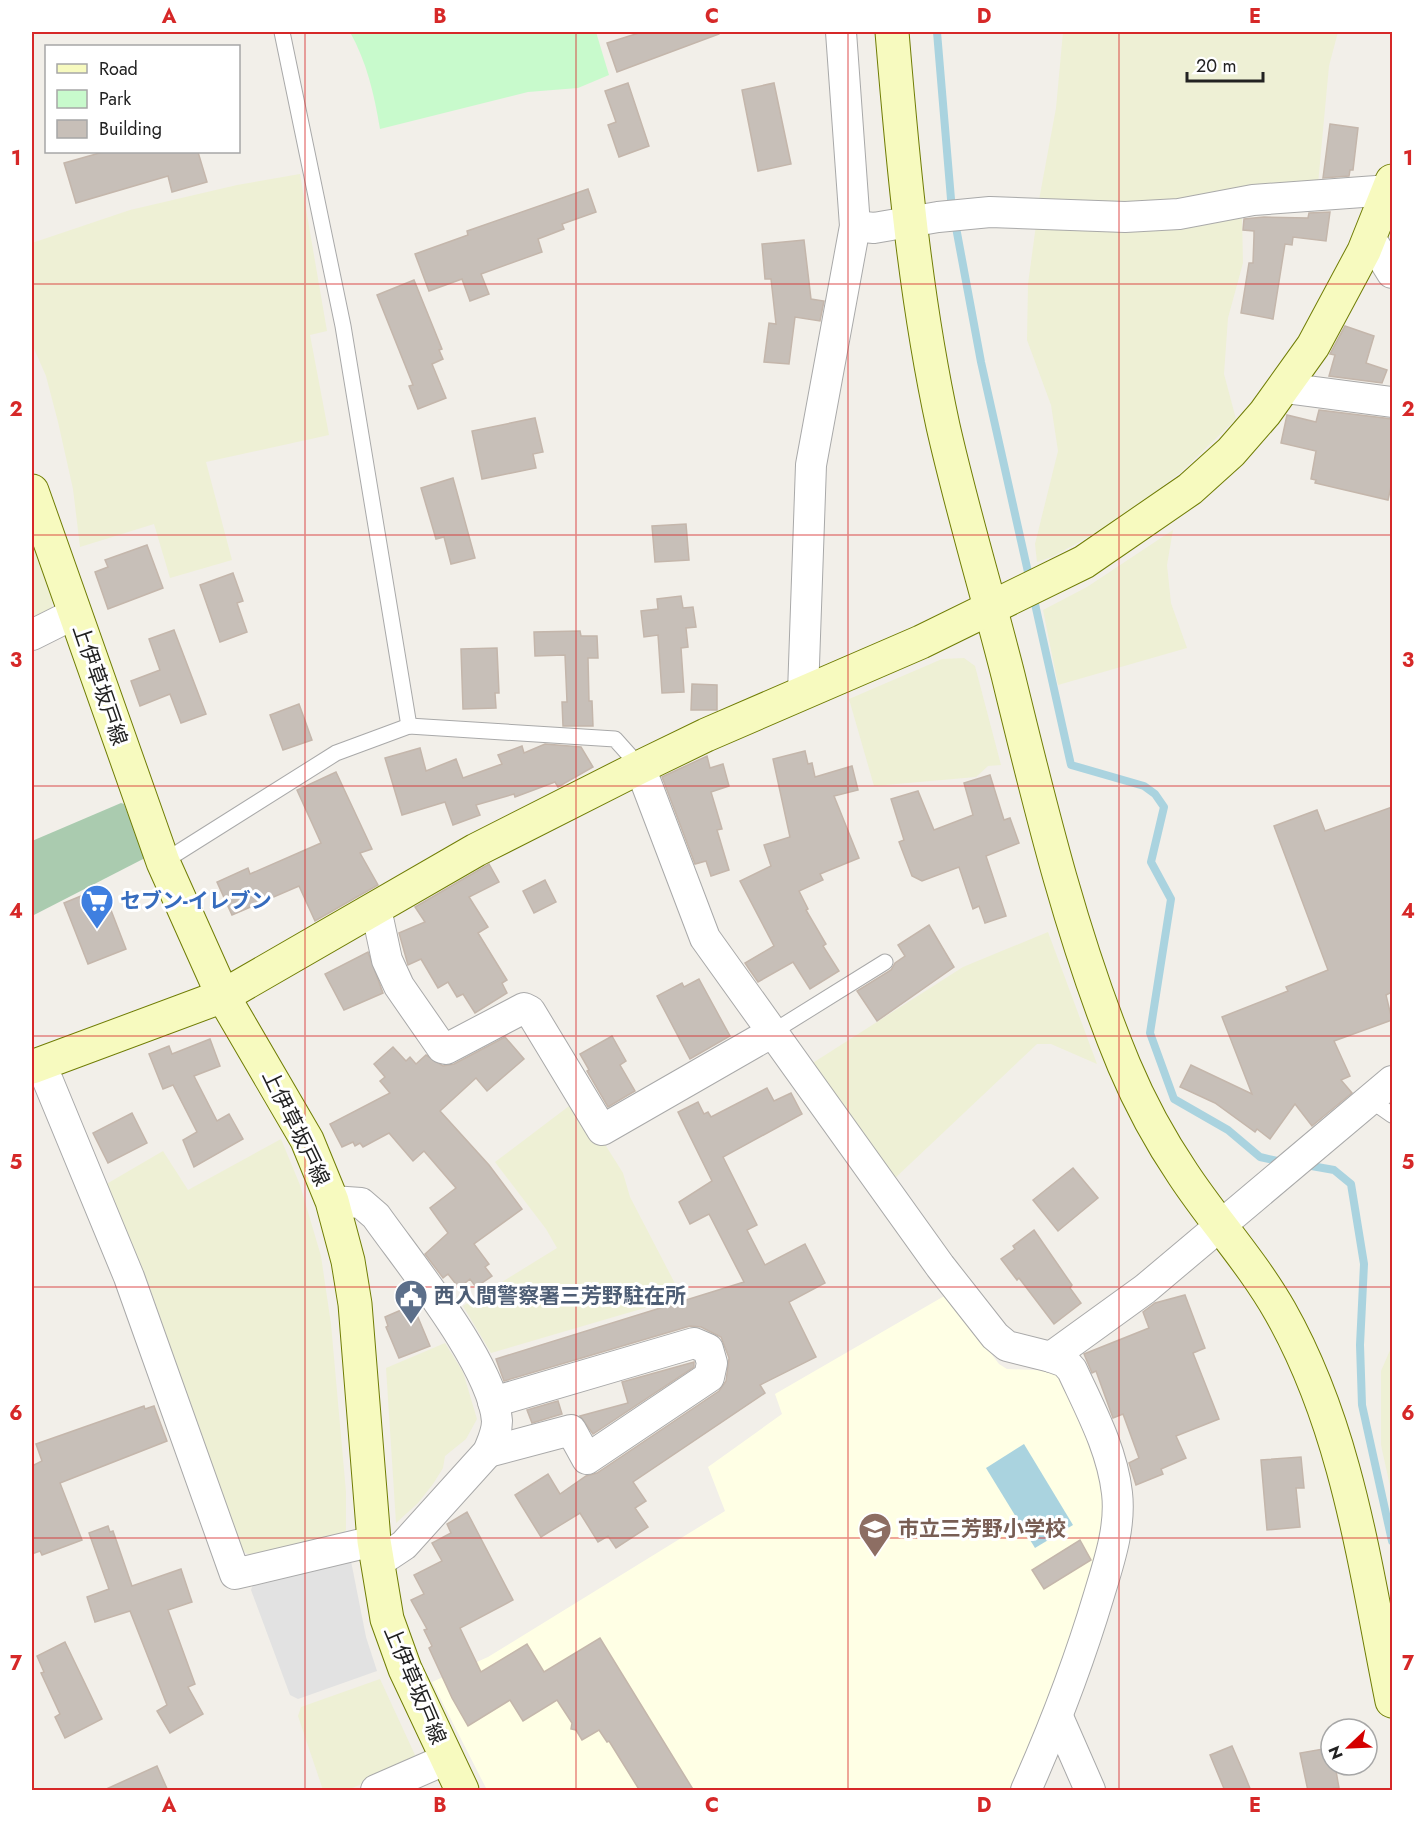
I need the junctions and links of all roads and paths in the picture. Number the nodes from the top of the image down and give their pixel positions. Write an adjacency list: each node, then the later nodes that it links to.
1 (282, 32): 16 (lane)
2 (841, 32): 6 (street)
3 (892, 32): 5 (street)
4 (1391, 186): 5 (street); 7 (street)
5 (910, 222): 6 (street); 12 (street)
6 (855, 226): 15 (street)
7 (1370, 236): 8 (street); 9 (street)
8 (1392, 273)
9 (1285, 388): 10 (street); 12 (street)
10 (1392, 402)
11 (32, 491): 13 (street, 上伊草坂戸線)
12 (991, 609): 15 (street); 26 (street)
13 (76, 613): 14 (street); 18 (street, 上伊草坂戸線)
14 (32, 635)
15 (802, 693): 17 (street)
16 (409, 726): 17 (lane); 18 (lane)
17 (640, 767): 21 (street); 22 (street)
18 (163, 862): 21 (street, 上伊草坂戸線)
19 (378, 918): 22 (street)
20 (885, 962): 22 (lane)
21 (224, 996): 23 (street); 25 (street, 上伊草坂戸線)
22 (771, 1033): 27 (street)
23 (36, 1065): 30 (street)
24 (1386, 1099): 26 (street)
25 (332, 1202): 28 (street); 30 (street, 上伊草坂戸線)
26 (1220, 1224): 27 (street); 31 (street)
27 (1051, 1357): 32 (street)
28 (493, 1402): 29 (street); 29 (street)
29 (488, 1452): 30 (street)
30 (376, 1552): 33 (street, 上伊草坂戸線)
31 (1392, 1701)
32 (1058, 1717): 36 (street); 37 (street)
33 (447, 1758): 34 (street); 35 (street, 上伊草坂戸線)
34 (376, 1791)
35 (462, 1791)
36 (1026, 1791)
37 (1090, 1791)

